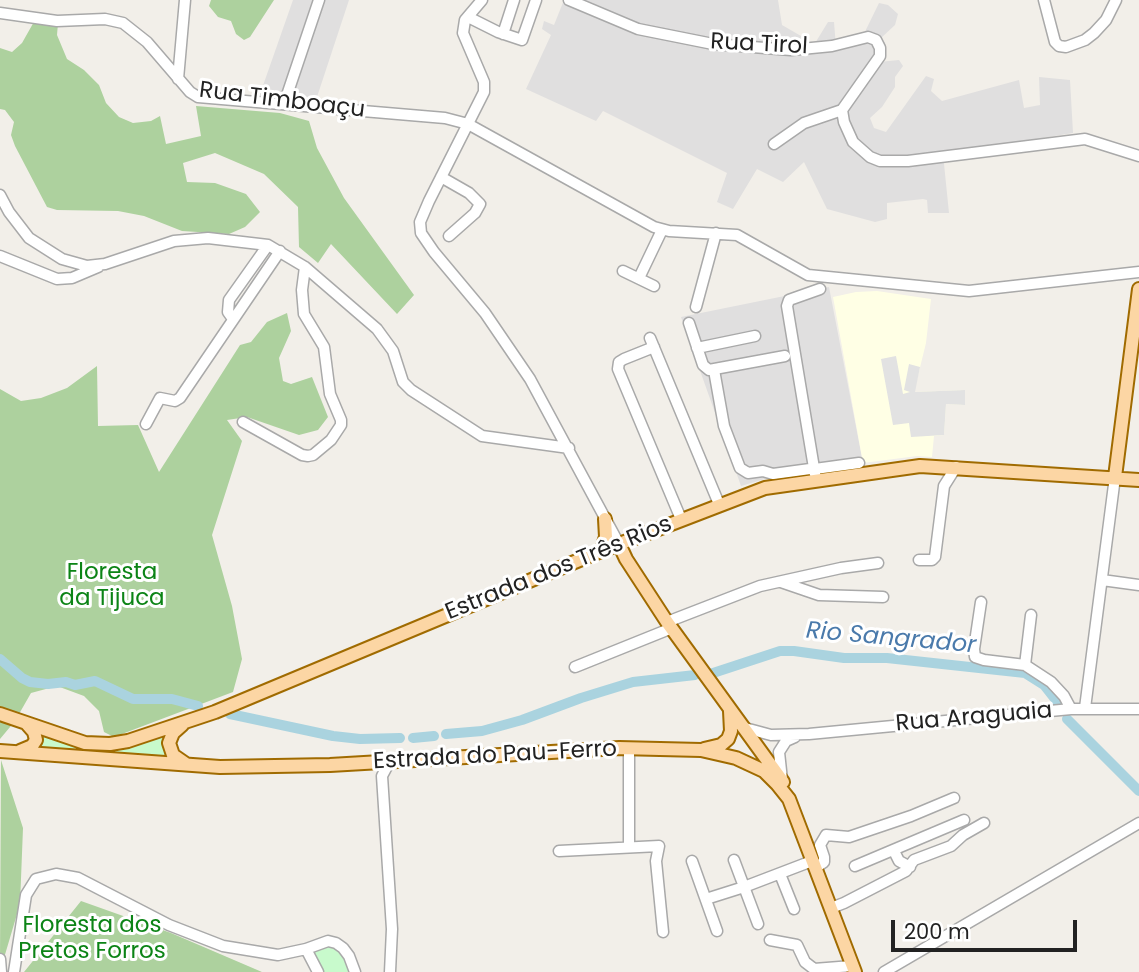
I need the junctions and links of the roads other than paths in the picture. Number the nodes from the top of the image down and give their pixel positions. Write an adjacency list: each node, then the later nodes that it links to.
1 (185, 0): 12 (street)
2 (319, 0): 13 (street)
3 (482, 0): 10 (street)
4 (514, 0): 11 (street)
5 (536, 0): 11 (street)
6 (569, 0): 14 (street, Rua Tirol)
7 (1044, 0): 8 (street)
8 (1116, 0)
9 (0, 13): 12 (street, Rua Timboaçu)
10 (468, 17): 11 (street); 15 (street)
11 (503, 34)
12 (178, 79): 13 (street, Rua Timboaçu)
13 (284, 104): 15 (street, Rua Timboaçu)
14 (842, 110): 16 (street); 17 (street)
15 (468, 124): 18 (street); 20 (street, Rua Timboaçu)
16 (774, 144)
17 (1139, 156)
18 (441, 177): 22 (street); 43 (street)
19 (0, 195): 26 (street)
20 (662, 230): 21 (street); 30 (street)
21 (716, 233): 29 (street); 34 (street)
22 (449, 236)
23 (268, 245): 24 (street); 26 (street); 35 (street)
24 (280, 251): 27 (street); 35 (street)
25 (0, 256): 26 (street)
26 (105, 264)
27 (305, 267): 41 (street); 43 (street)
28 (623, 271): 30 (street)
29 (1139, 272)
30 (639, 278): 31 (street)
31 (654, 286)
32 (820, 289): 48 (street)
33 (1139, 289): 49 (main road)
34 (696, 307)
35 (233, 319): 42 (street)
36 (689, 323): 38 (street)
37 (755, 336): 38 (street)
38 (697, 348): 40 (street)
39 (785, 356): 40 (street)
40 (714, 370): 47 (street)
41 (243, 422)
42 (146, 424)
43 (569, 448): 55 (street)
44 (859, 463): 48 (street)
45 (938, 466): 46 (main road, Estrada dos Três Rios); 48 (main road, Estrada dos Três Rios); 51 (street)
46 (956, 467): 49 (main road, Estrada dos Três Rios); 51 (street)
47 (759, 471): 48 (street); 52 (street)
48 (814, 473): 52 (main road, Estrada dos Três Rios)
49 (1115, 477): 50 (main road, Estrada dos Três Rios); 53 (street)
50 (1135, 480): 53 (street)
51 (944, 486): 61 (street)
52 (765, 488): 54 (main road, Estrada dos Três Rios)
53 (1112, 501): 63 (street)
54 (719, 504): 56 (main road, Estrada dos Três Rios); 56 (street)
55 (605, 519): 58 (street); 59 (main road)
56 (681, 519): 57 (main road, Estrada dos Três Rios)
57 (646, 534): 58 (main road, Estrada dos Três Rios); 60 (main road)
58 (619, 544): 59 (main road, Estrada dos Três Rios); 60 (main road)
59 (599, 552): 60 (main road); 77 (main road, Estrada dos Três Rios)
60 (626, 559): 69 (main road)
61 (919, 560)
62 (878, 563): 64 (street)
63 (1102, 580): 65 (street); 72 (street)
64 (780, 581): 66 (street); 69 (street)
65 (1139, 585)
66 (883, 597)
67 (981, 602): 70 (street)
68 (1031, 615): 70 (street)
69 (669, 625): 71 (street); 75 (main road)
70 (1026, 665): 73 (street)
71 (575, 667)
72 (1085, 708): 73 (street, Rua Araguaia); 74 (street, Rua Araguaia)
73 (1071, 709): 80 (street, Rua Araguaia)
74 (1139, 709)
75 (730, 711): 79 (main road); 82 (main road)
76 (0, 713): 78 (main road, Estrada dos Três Rios)
77 (184, 723): 78 (main road, Estrada dos Três Rios); 87 (main road)
78 (27, 724): 84 (main road)
79 (745, 728): 80 (street, Rua Araguaia); 89 (main road)
80 (808, 734): 89 (street, Rua Araguaia)
81 (629, 748): 82 (main road, Estrada do Pau-Ferro); 85 (main road, Estrada do Pau-Ferro); 95 (street)
82 (701, 750): 91 (main road, Estrada do Pau-Ferro)
83 (0, 751): 84 (main road, Estrada do Pau-Ferro)
84 (16, 752): 87 (main road, Estrada do Pau-Ferro)
85 (390, 761): 86 (main road, Estrada do Pau-Ferro); 88 (street)
86 (369, 762): 87 (main road, Estrada do Pau-Ferro); 88 (street)
87 (188, 765)
88 (382, 776): 119 (street)
89 (782, 780): 91 (main road)
90 (954, 798): 100 (street)
91 (789, 799): 100 (main road, Estrada do Pau-Ferro)
92 (964, 820): 97 (street)
93 (984, 823): 102 (street)
94 (1139, 823): 120 (street)
95 (629, 847): 96 (street); 110 (street)
96 (559, 851)
97 (894, 851): 101 (street); 102 (street)
98 (734, 860): 104 (street)
99 (692, 862): 105 (street)
100 (814, 865): 103 (street); 106 (main road, Estrada do Pau-Ferro)
101 (855, 866)
102 (910, 867): 106 (street)
103 (780, 874): 104 (street); 107 (street)
104 (744, 887): 105 (street); 108 (street)
105 (706, 899): 109 (street)
106 (831, 908): 114 (main road, Estrada do Pau-Ferro)
107 (793, 909)
108 (758, 924)
109 (717, 930)
110 (663, 932)
111 (770, 940): 114 (street)
112 (306, 949): 116 (street); 117 (street); 118 (street)
113 (0, 959): 115 (street)
114 (854, 969)
115 (1, 972)
116 (14, 972)
117 (318, 972)
118 (355, 972)
119 (390, 972)
120 (884, 972)

